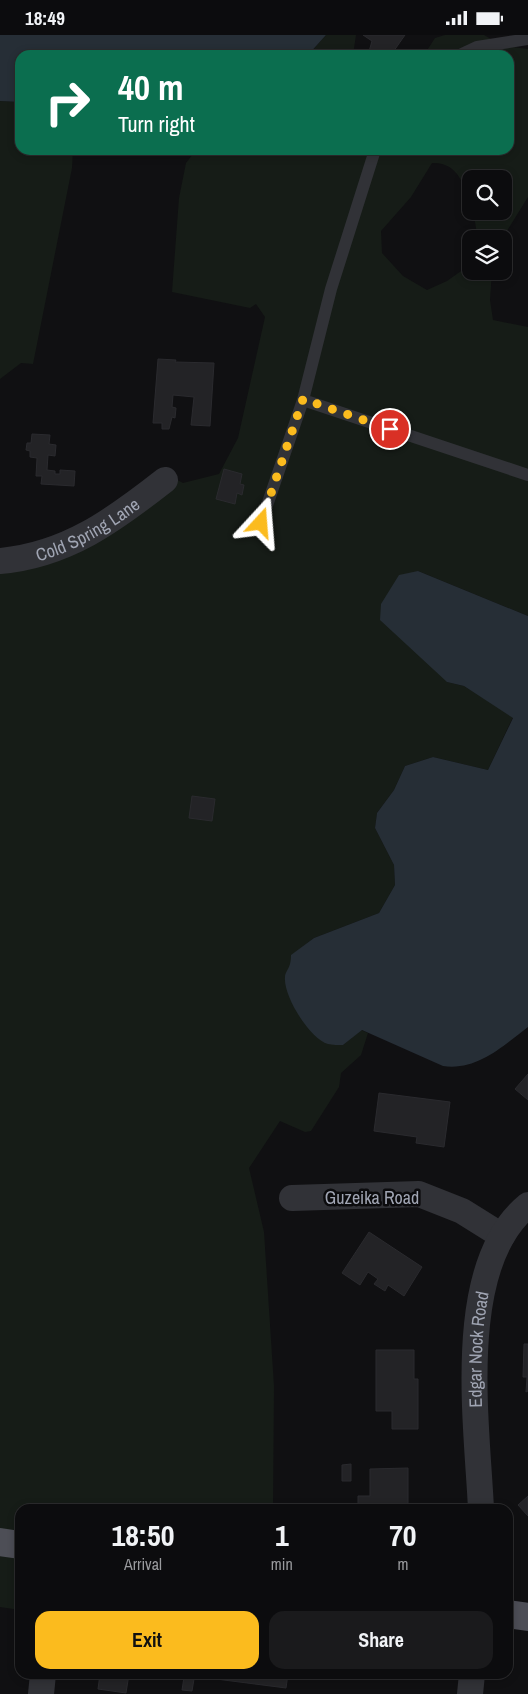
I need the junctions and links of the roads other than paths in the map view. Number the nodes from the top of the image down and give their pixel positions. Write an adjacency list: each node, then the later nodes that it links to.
1 (528, 39): 2 (lane)
2 (471, 50)
3 (374, 155): 4 (lane)
4 (303, 399): 5 (lane); 7 (lane)
5 (528, 475)
6 (165, 480): 8 (street, Cold Spring Lane)
7 (261, 523)
8 (0, 561)
9 (292, 1198): 11 (street, Guzeika Road)
10 (528, 1205): 11 (street, Edgar Nock Road)
11 (502, 1236): 12 (street, Edgar Nock Road)
12 (482, 1504)
13 (0, 1542): 14 (main road)
14 (15, 1544)
15 (513, 1615): 16 (main road)
16 (528, 1617)
17 (42, 1679): 19 (street)
18 (472, 1679): 20 (street)
19 (41, 1694)
20 (470, 1694)

